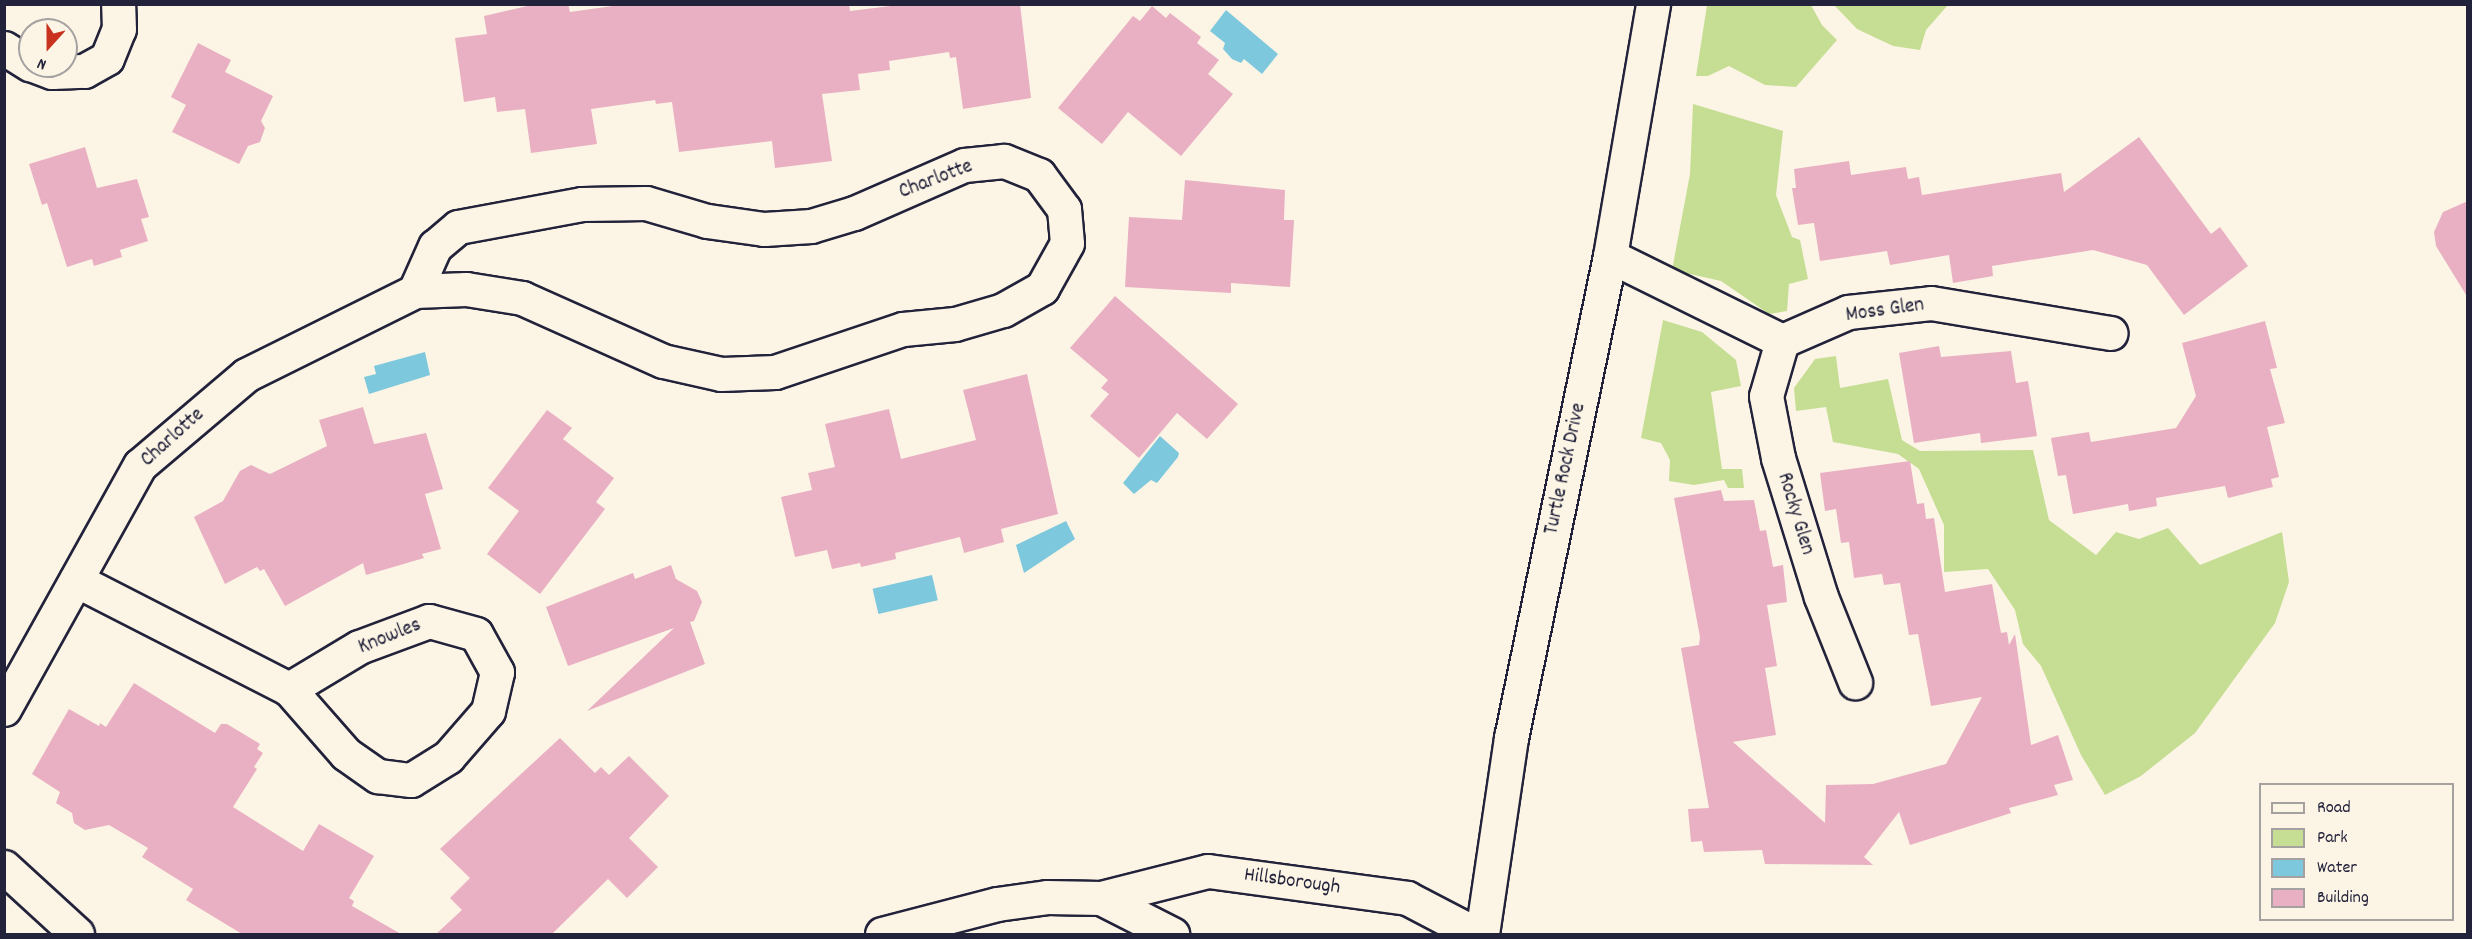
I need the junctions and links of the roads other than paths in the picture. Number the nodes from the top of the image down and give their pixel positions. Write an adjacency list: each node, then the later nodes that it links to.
1 (118, 4): 5 (street)
2 (1653, 4): 6 (street, Turtle Rock Drive)
3 (4, 48): 4 (street)
4 (18, 56)
5 (78, 71)
6 (1610, 256): 9 (street); 20 (street, Turtle Rock Drive)
7 (415, 291): 7 (street, Charlotte); 10 (street, Charlotte)
8 (2110, 333): 9 (street, Moss Glen)
9 (1782, 341): 11 (street, Rocky Glen)
10 (76, 580): 12 (street, Knowles); 13 (street, Charlotte)
11 (1855, 682)
12 (289, 689): 12 (street, Knowles)
13 (4, 709)
14 (4, 867): 16 (street)
15 (1101, 898): 17 (street, Hillsborough); 18 (street, Hillsborough); 19 (street, Hillsborough)
16 (77, 934)
17 (882, 934)
18 (1172, 934)
19 (1476, 934)
20 (1482, 934)

